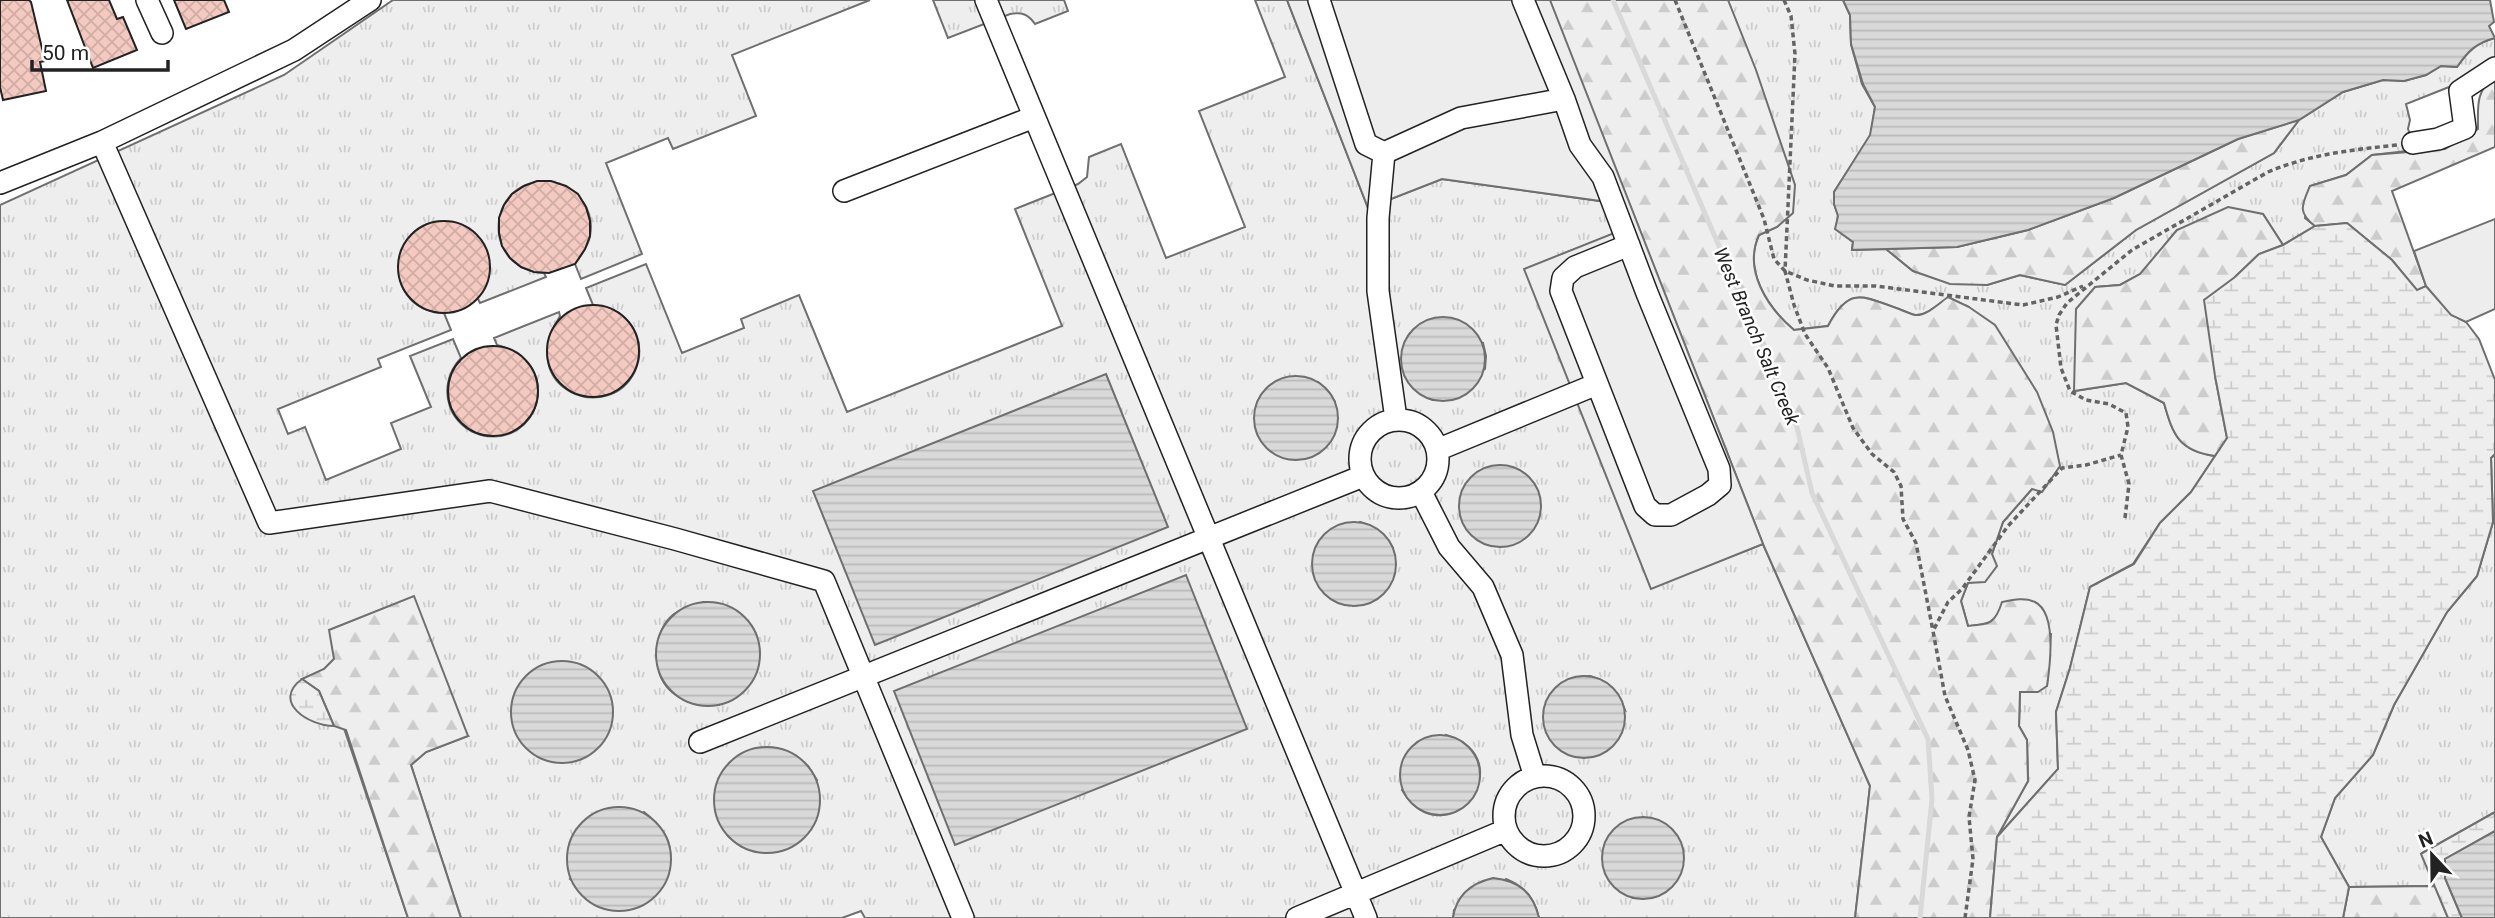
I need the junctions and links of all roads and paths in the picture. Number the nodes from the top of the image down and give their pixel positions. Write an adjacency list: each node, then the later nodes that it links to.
1 (147, 0): 8 (street)
2 (370, 0): 12 (street)
3 (986, 0): 11 (street)
4 (1319, 0): 14 (street)
5 (1523, 0): 10 (street)
6 (1675, 0): 18 (path)
7 (1784, 0): 18 (path)
8 (162, 33)
9 (2495, 68): 13 (street)
10 (1564, 99): 14 (street); 17 (street)
11 (1034, 117): 16 (street); 27 (street)
12 (102, 142): 15 (street); 29 (street)
13 (2413, 143): 19 (path)
14 (1384, 153): 21 (street)
15 (0, 184)
16 (845, 191)
17 (1629, 245): 20 (street); 20 (street)
18 (1786, 271): 19 (path); 28 (path)
19 (2088, 284): 23 (path)
20 (1597, 384): 22 (street)
21 (1396, 419): 22 (street); 24 (street)
22 (1437, 450): 25 (street)
23 (2121, 455): 26 (path); 28 (path)
24 (1363, 476): 25 (street); 27 (street)
25 (1421, 492): 31 (street)
26 (2125, 518)
27 (1209, 539): 29 (street); 33 (street)
28 (1933, 631): 37 (path)
29 (863, 676): 30 (street); 34 (street)
30 (700, 742)
31 (1535, 777): 32 (street); 32 (street)
32 (1506, 830): 33 (street)
33 (1355, 892): 35 (street); 36 (street)
34 (962, 918)
35 (1297, 918)
36 (1366, 918)
37 (1965, 918)

